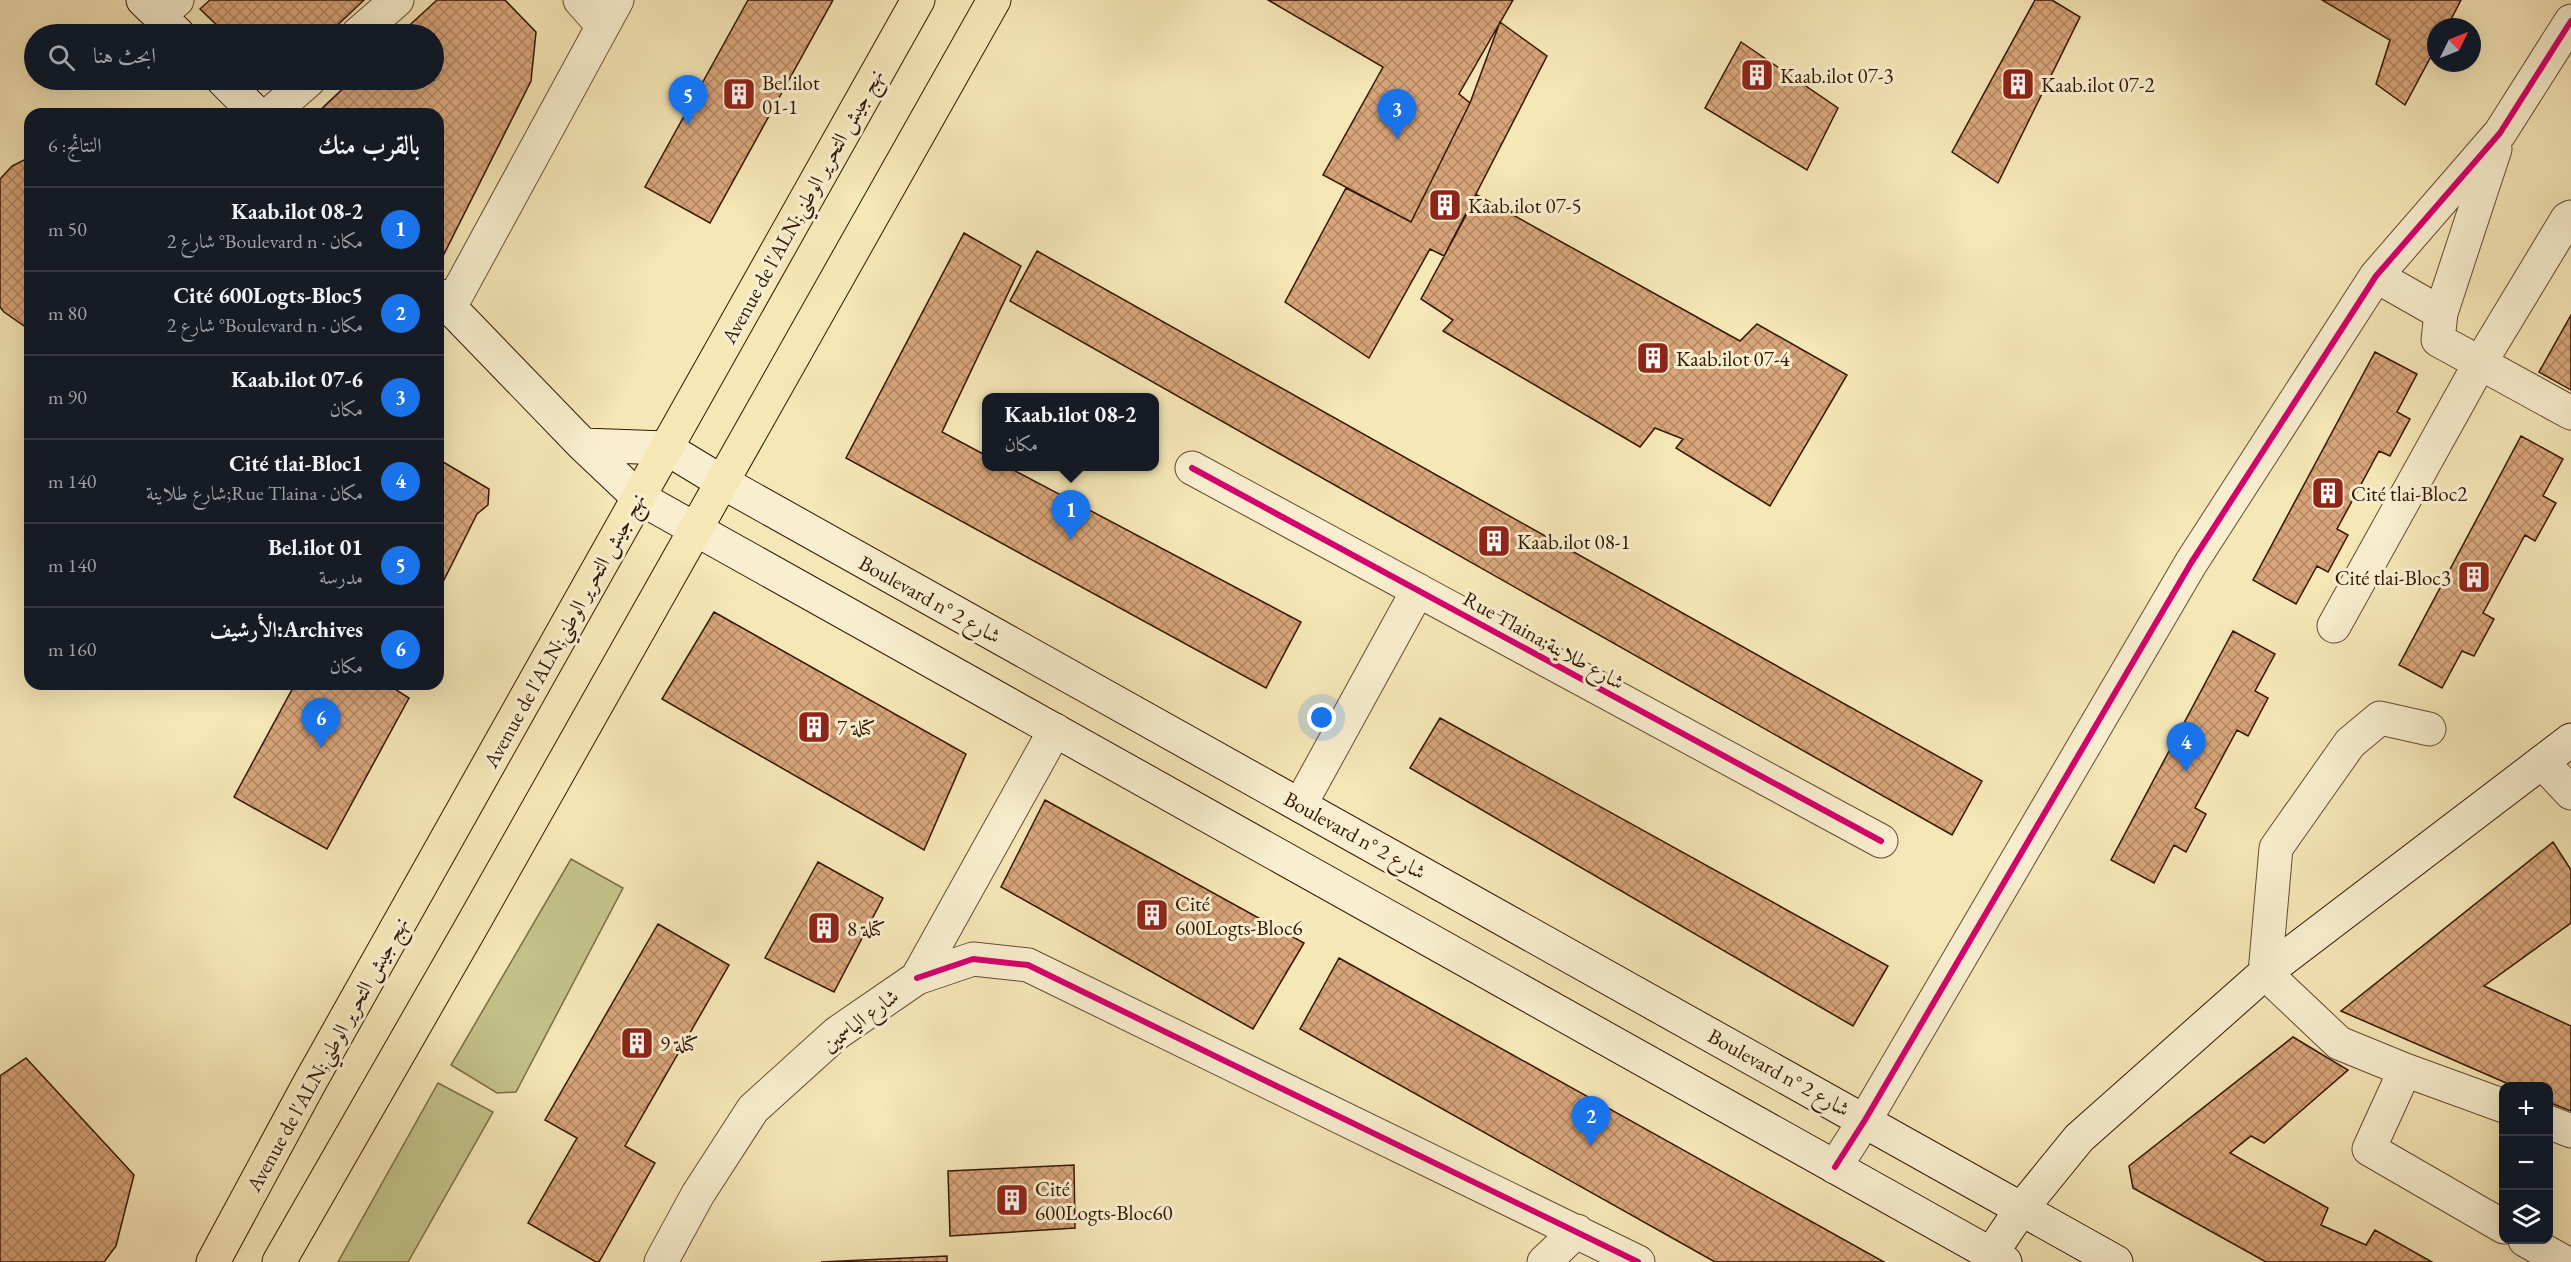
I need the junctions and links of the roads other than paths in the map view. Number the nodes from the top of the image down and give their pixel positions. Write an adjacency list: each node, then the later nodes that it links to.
1 (397, 0): 7 (street)
2 (580, 0): 5 (street)
3 (918, 0): 20 (main road, Avenue de l'ALN;نهج جيش التحرير الوطني)
4 (994, 0): 22 (main road)
5 (610, 13): 15 (street)
6 (2571, 21): 12 (street)
7 (369, 24)
8 (233, 90): 10 (street)
9 (298, 90): 11 (street)
10 (251, 108)
11 (277, 108)
12 (2500, 133): 14 (street); 16 (street)
13 (2571, 217): 17 (street)
14 (2376, 276): 16 (street); 38 (street)
15 (444, 301): 19 (street)
16 (2441, 313): 17 (street)
17 (2480, 363): 18 (street); 26 (street)
18 (2571, 413)
19 (583, 445): 20 (street, Boulevard n° شارع 2); 23 (street)
20 (666, 448): 22 (street, Boulevard n° شارع 2); 23 (main road, Avenue de l'ALN;نهج جيش التحرير الوطني)
21 (1192, 468): 25 (street, Rue Tlaina;شارع طلاينة)
22 (722, 482): 24 (main road); 32 (street, Boulevard n° شارع 2)
23 (638, 497): 24 (street); 47 (main road, Avenue de l'ALN;نهج جيش التحرير الوطني)
24 (695, 530): 28 (street); 48 (main road)
25 (1418, 590): 32 (street); 33 (street, Rue Tlaina;شارع طلاينة)
26 (2334, 626)
27 (2429, 729): 34 (street)
28 (1055, 730): 35 (street, شارع الياسمين); 41 (street)
29 (2571, 740): 30 (street)
30 (2542, 762): 31 (street); 34 (street)
31 (2571, 793)
32 (1300, 805): 38 (street, Boulevard n° شارع 2)
33 (1881, 841)
34 (2265, 973): 36 (street); 42 (street)
35 (917, 978): 44 (street); 49 (street, شارع الياسمين)
36 (2405, 1070): 37 (street); 43 (street)
37 (2499, 1104)
38 (1865, 1120): 41 (street); 42 (street, Boulevard n° شارع 2)
39 (2553, 1124): 40 (street)
40 (2571, 1131)
41 (1835, 1167): 46 (street)
42 (2022, 1208): 46 (street); 52 (street, Boulevard n° شارع 2)
43 (2499, 1224)
44 (1577, 1231): 50 (street); 51 (street)
45 (2533, 1244): 53 (street)
46 (1998, 1258)
47 (213, 1262)
48 (279, 1262)
49 (661, 1262)
50 (1544, 1262)
51 (1638, 1262)
52 (2116, 1262)
53 (2564, 1262)

